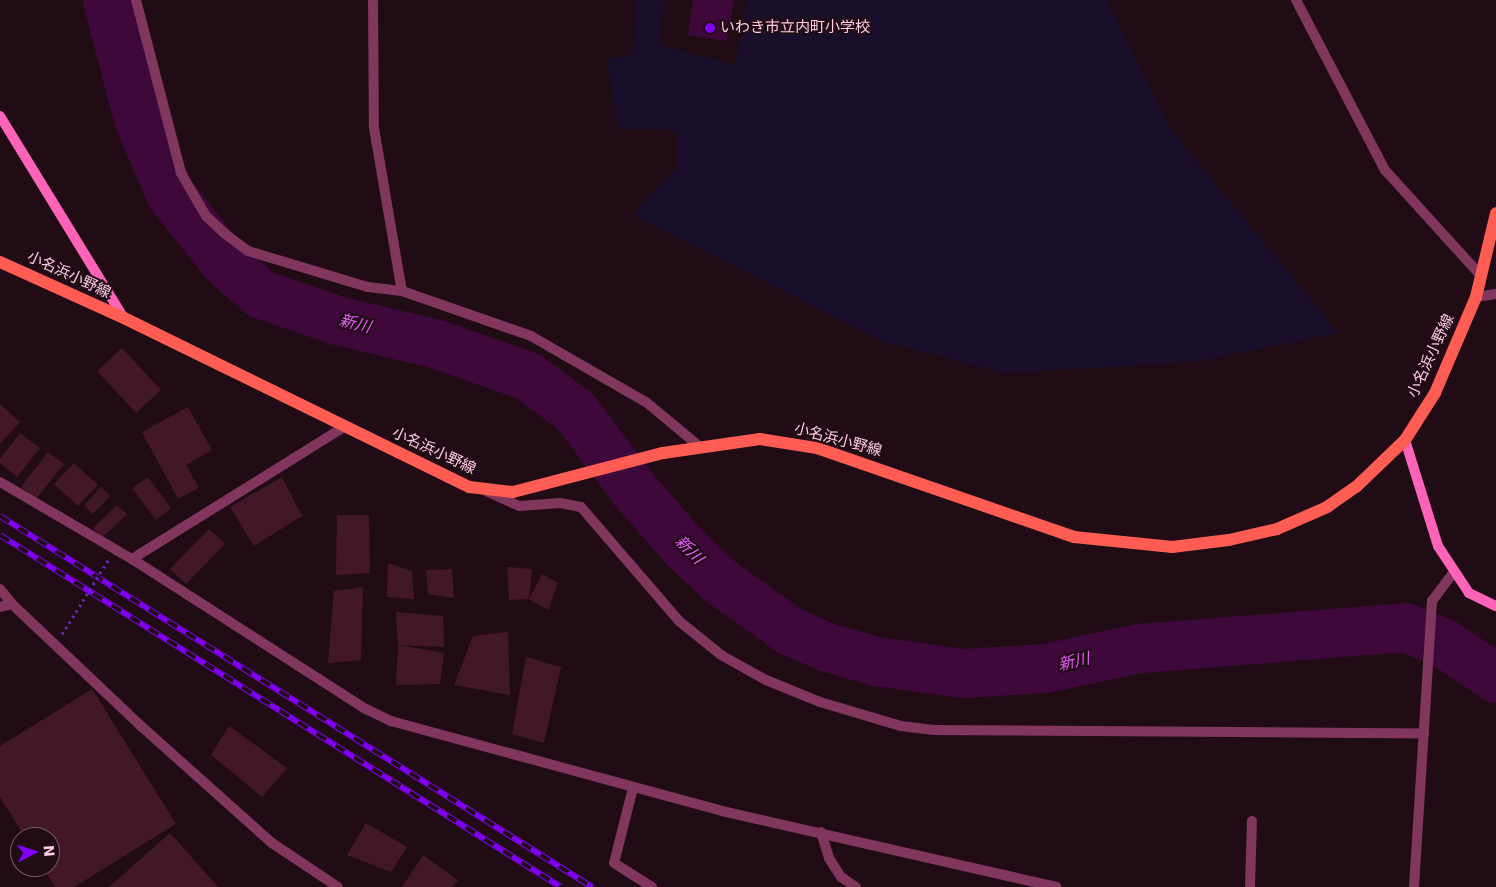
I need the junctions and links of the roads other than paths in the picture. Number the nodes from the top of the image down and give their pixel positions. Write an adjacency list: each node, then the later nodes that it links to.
1 (136, 0): 8 (street)
2 (373, 0): 8 (street)
3 (1296, 0): 7 (street)
4 (0, 116): 11 (street)
5 (1496, 212): 7 (main road, 小名浜小野線)
6 (0, 262): 11 (main road, 小名浜小野線)
7 (1482, 276): 10 (main road, 小名浜小野線)
8 (402, 291): 14 (street)
9 (1496, 294): 10 (street)
10 (1476, 297): 13 (main road, 小名浜小野線)
11 (124, 318): 12 (main road, 小名浜小野線)
12 (346, 426): 16 (main road, 小名浜小野線); 17 (street)
13 (1405, 440): 14 (main road, 小名浜小野線); 18 (street)
14 (699, 446): 16 (main road, 小名浜小野線)
15 (0, 482): 17 (street)
16 (485, 491): 23 (street)
17 (132, 559): 24 (street)
18 (1453, 573): 21 (street); 23 (street)
19 (0, 589): 20 (street)
20 (12, 604): 22 (street); 27 (street)
21 (1496, 606)
22 (0, 608)
23 (1425, 728): 32 (street)
24 (633, 788): 26 (street); 28 (street)
25 (1252, 821): 31 (street)
26 (821, 832): 29 (street); 30 (street)
27 (338, 887)
28 (652, 887)
29 (856, 887)
30 (1056, 887)
31 (1250, 887)
32 (1414, 887)

